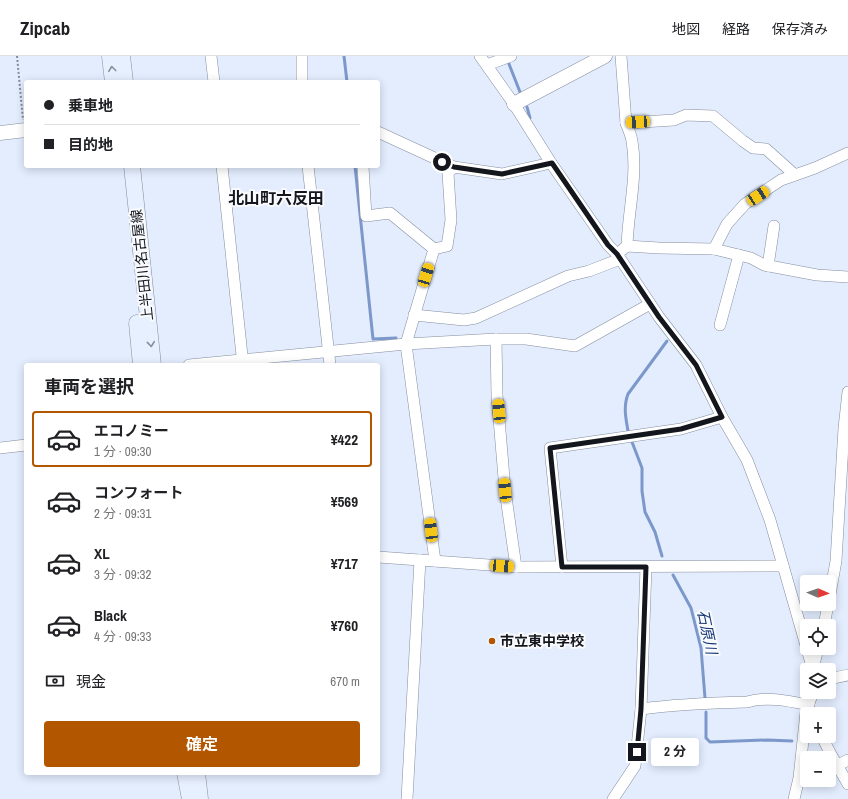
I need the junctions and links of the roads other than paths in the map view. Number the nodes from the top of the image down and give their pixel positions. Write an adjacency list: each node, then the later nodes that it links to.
1 (110, 56): 9 (main road, one-way to 1)
2 (122, 56): 10 (main road)
3 (211, 56): 11 (street)
4 (302, 56): 12 (street)
5 (508, 56): 8 (street)
6 (605, 56): 13 (street)
7 (621, 56): 14 (street)
8 (483, 61): 13 (street)
9 (113, 80)
10 (125, 80)
11 (214, 80)
12 (302, 80)
13 (514, 104): 19 (street)
14 (626, 123): 26 (street); 28 (street)
15 (24, 131): 16 (street)
16 (0, 133)
17 (380, 133): 20 (street)
18 (848, 153): 26 (street)
19 (552, 163): 20 (street); 32 (street)
20 (454, 167): 29 (street)
21 (122, 168): 42 (main road, 上半田川名古屋線)
22 (132, 168): 43 (main road, 上半田川名古屋線, one-way to 43)
23 (222, 168): 41 (street)
24 (308, 168): 40 (street)
25 (362, 168): 29 (street)
26 (795, 175): 30 (street)
27 (774, 226): 33 (street)
28 (627, 246): 30 (street); 32 (street)
29 (434, 249): 36 (street)
30 (714, 249): 31 (street)
31 (739, 255): 33 (street); 37 (street)
32 (619, 256): 35 (street); 36 (street)
33 (768, 266): 34 (street)
34 (848, 277)
35 (650, 304): 38 (street); 47 (street)
36 (414, 315): 39 (street)
37 (720, 325)
38 (496, 339): 39 (street); 54 (street)
39 (406, 344): 40 (street); 52 (street)
40 (328, 351): 41 (street); 45 (street)
41 (242, 362): 44 (street)
42 (141, 363)
43 (153, 363)
44 (224, 363)
45 (330, 363)
46 (848, 392): 57 (street)
47 (722, 417): 53 (street); 55 (street)
48 (24, 445): 49 (street)
49 (0, 448)
50 (380, 557): 51 (street)
51 (420, 560): 52 (street); 72 (street)
52 (435, 561): 54 (street)
53 (783, 566): 56 (street); 58 (street)
54 (516, 567): 55 (street)
55 (562, 567): 56 (street)
56 (646, 567): 62 (street)
57 (833, 575)
58 (811, 663)
59 (848, 675): 60 (street)
60 (836, 677)
61 (804, 707): 62 (street)
62 (641, 709): 73 (street)
63 (803, 743): 74 (street)
64 (825, 743): 66 (street)
65 (848, 760): 66 (street)
66 (838, 765): 69 (street)
67 (185, 775): 70 (main road)
68 (197, 775): 71 (main road)
69 (848, 784)
70 (190, 799)
71 (200, 799)
72 (407, 799)
73 (613, 799)
74 (794, 799)

